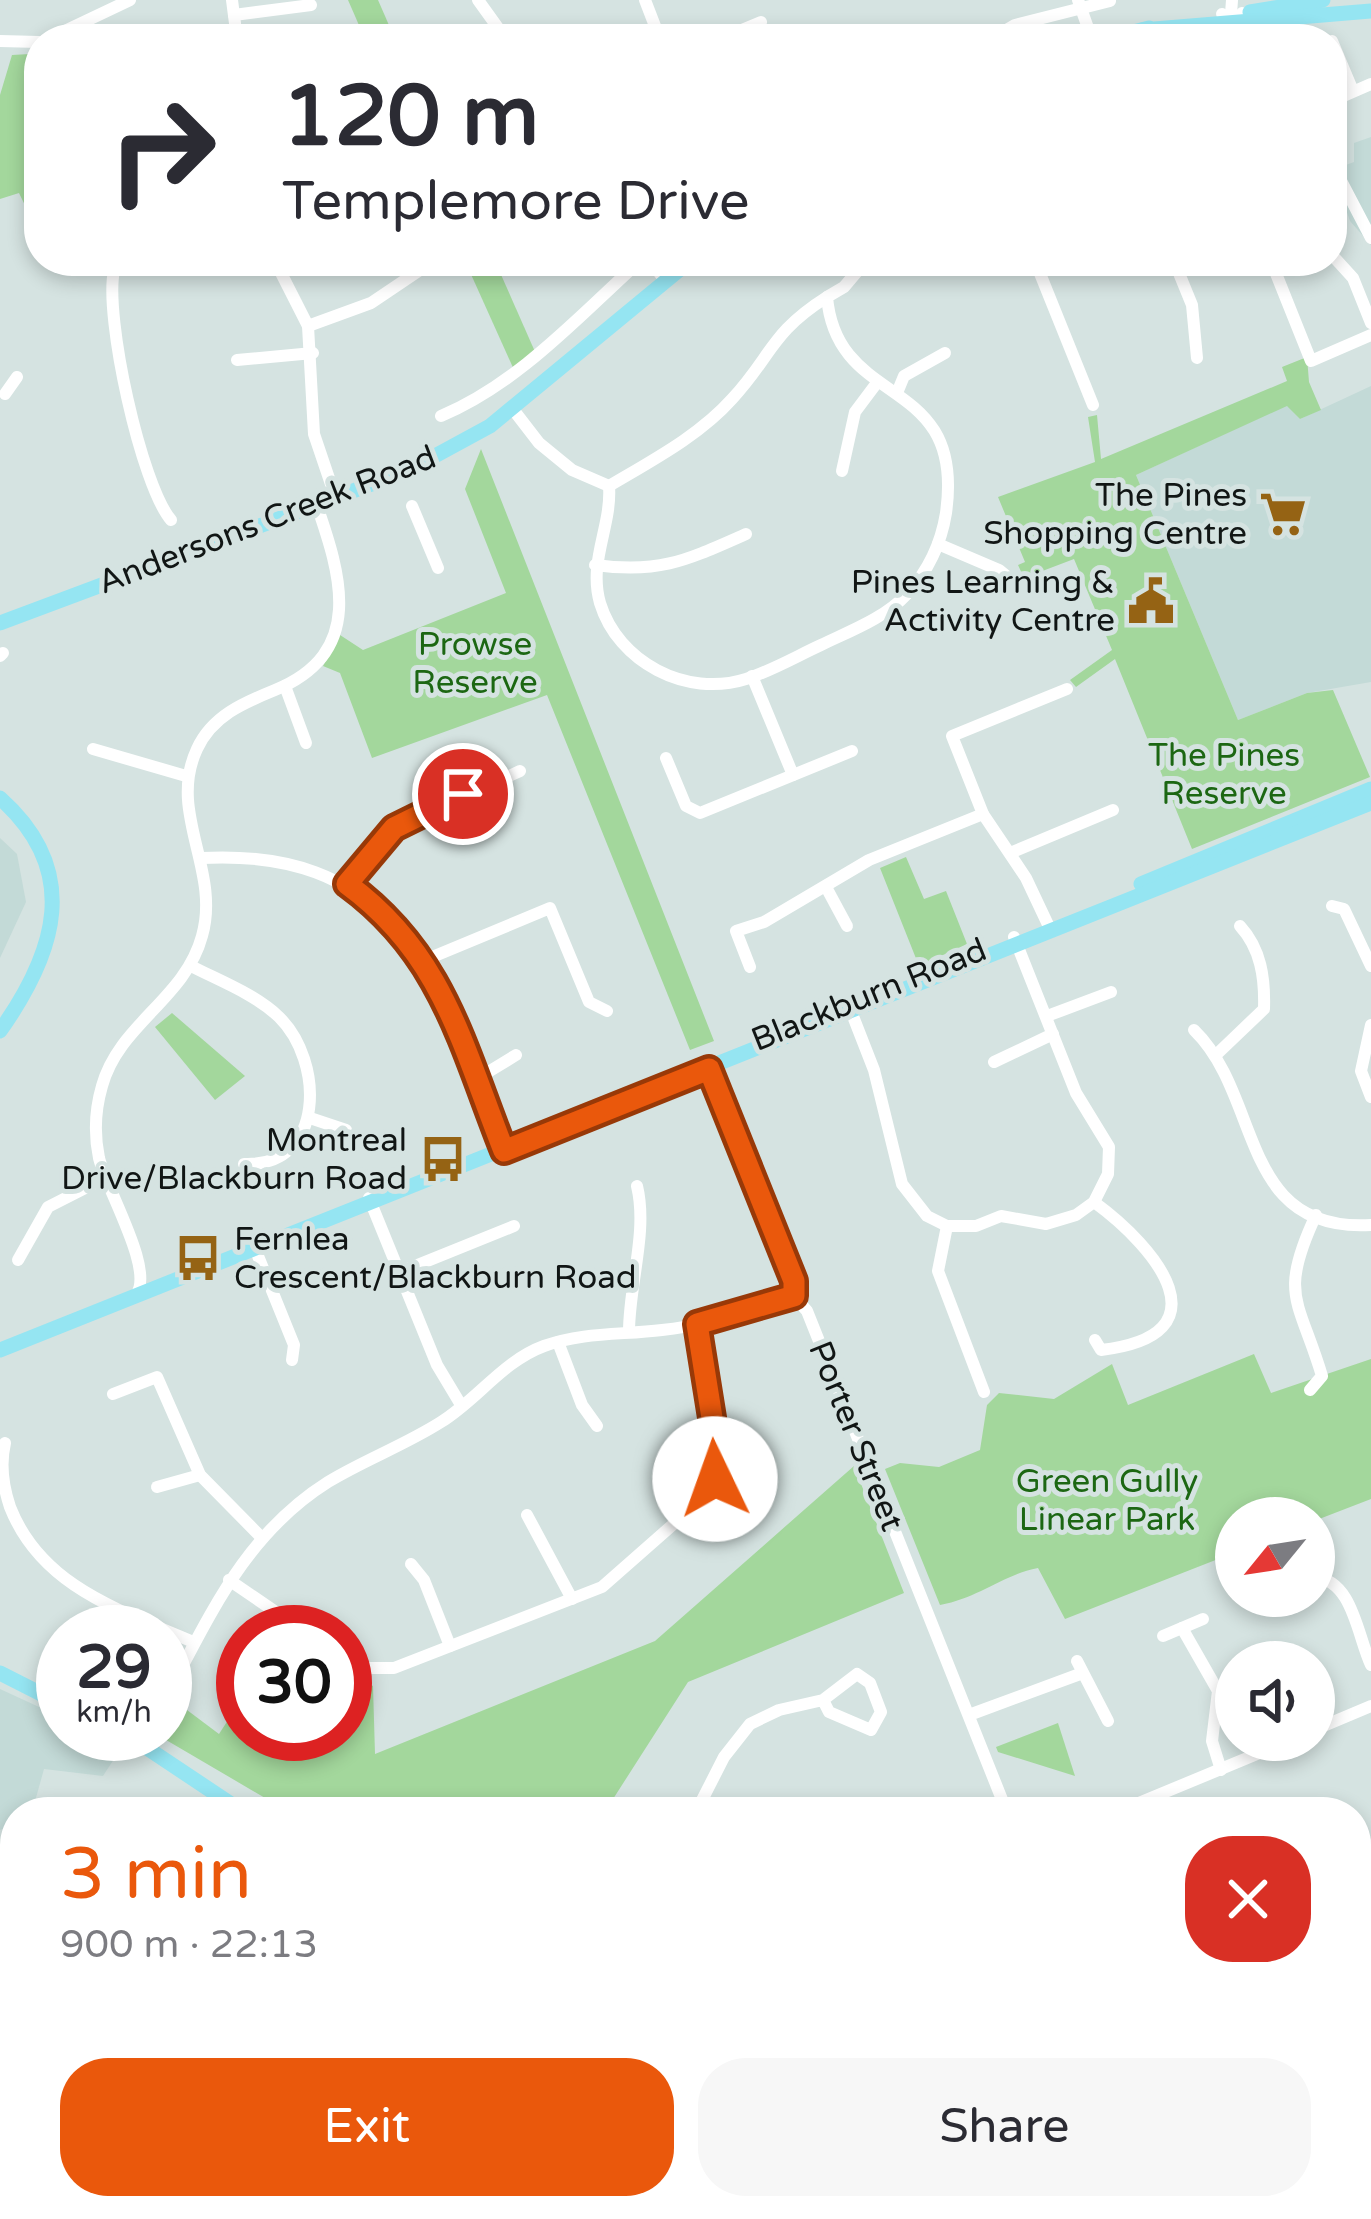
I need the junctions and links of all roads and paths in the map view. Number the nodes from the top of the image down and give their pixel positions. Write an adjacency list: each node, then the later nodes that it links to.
1 (130, 0): 11 (street)
2 (232, 0): 8 (street)
3 (1323, 0): 9 (main road)
4 (1110, 1): 5 (street)
5 (1079, 4): 14 (street)
6 (311, 5): 8 (street)
7 (1371, 11): 9 (main road)
8 (234, 15): 12 (street)
9 (1234, 21): 15 (main road)
10 (761, 22): 13 (street)
11 (80, 24)
12 (235, 24)
13 (756, 24)
14 (1018, 24)
15 (1203, 24)
16 (1347, 77): 18 (street)
17 (1371, 84): 18 (street)
18 (1353, 92): 19 (street)
19 (1347, 95)
20 (1347, 192): 21 (street)
21 (1371, 238)
22 (1347, 271): 35 (street)
23 (114, 276): 52 (street)
24 (282, 276): 36 (street)
25 (411, 276): 36 (street)
26 (623, 276): 46 (street)
27 (662, 276): 33 (street)
28 (670, 276): 33 (main road, Andersons Creek Road)
29 (853, 276): 34 (street)
30 (1041, 276): 44 (street)
31 (1180, 276): 40 (street)
32 (1277, 276): 37 (street)
33 (665, 280): 45 (main road, Andersons Creek Road)
34 (827, 297): 42 (street); 48 (street)
35 (1371, 323)
36 (308, 326): 39 (street)
37 (1371, 335)
38 (945, 352): 43 (street)
39 (313, 353): 41 (street); 49 (street)
40 (1196, 358)
41 (237, 360)
42 (876, 383): 43 (street); 47 (street)
43 (897, 393): 54 (street)
44 (1093, 405)
45 (512, 408): 48 (street); 49 (main road, Andersons Creek Road)
46 (441, 416)
47 (842, 471)
48 (609, 485): 55 (street)
49 (335, 496): 50 (main road, Andersons Creek Road)
50 (316, 503): 58 (main road, Andersons Creek Road); 60 (street)
51 (412, 506): 56 (street)
52 (171, 520)
53 (746, 534): 55 (street)
54 (938, 544): 57 (street); 59 (street)
55 (595, 565): 59 (street)
56 (438, 568)
57 (1015, 584)
58 (0, 623)
59 (752, 676): 67 (street)
60 (285, 686): 62 (street); 68 (street)
61 (1067, 689): 73 (street)
62 (306, 742)
63 (93, 749): 68 (street)
64 (852, 751): 67 (street)
65 (666, 758): 67 (street)
66 (520, 771): 76 (street)
67 (794, 775)
68 (186, 776): 75 (street)
69 (1371, 789): 81 (main road, Blackburn Road)
70 (0, 798): 93 (main road)
71 (1371, 803): 81 (main road, Blackburn Road)
72 (1113, 810): 74 (street)
73 (983, 814): 74 (street); 77 (street)
74 (1010, 853): 81 (street)
75 (201, 858): 76 (street); 84 (street)
76 (347, 884): 83 (street)
77 (826, 887): 79 (street); 86 (street)
78 (1332, 906): 85 (street)
79 (847, 926)
80 (1240, 926): 95 (street)
81 (1049, 927): 82 (main road, Blackburn Road)
82 (1016, 941): 88 (main road, Blackburn Road); 90 (street)
83 (425, 960): 89 (street); 99 (street)
84 (190, 966): 101 (street); 105 (street)
85 (1371, 966)
86 (751, 967)
87 (1111, 992): 90 (street)
88 (850, 1008): 98 (main road, Blackburn Road); 112 (street)
89 (607, 1011)
90 (1047, 1016): 94 (street)
91 (1371, 1025): 100 (street)
92 (1194, 1030): 95 (street)
93 (0, 1031)
94 (1053, 1034): 97 (street); 108 (street)
95 (1218, 1053): 109 (street)
96 (516, 1055): 99 (street)
97 (994, 1062)
98 (707, 1065): 103 (main road, Blackburn Road); 119 (street, Porter Street)
99 (475, 1080): 103 (street)
100 (1371, 1097)
101 (310, 1118): 102 (street); 104 (street)
102 (346, 1130)
103 (502, 1147): 107 (main road, Blackburn Road)
104 (244, 1164)
105 (105, 1178): 114 (street); 115 (street)
106 (637, 1186): 121 (street)
107 (370, 1200): 113 (main road, Blackburn Road); 116 (street); 117 (main road, Blackburn Road)
108 (1094, 1202): 112 (street); 122 (street)
109 (1316, 1215): 110 (street); 126 (street)
110 (1371, 1225)
111 (514, 1226): 116 (street)
112 (946, 1226): 127 (street)
113 (256, 1251): 117 (main road, Blackburn Road); 125 (street)
114 (18, 1260)
115 (139, 1261): 117 (street); 118 (street)
116 (400, 1273): 129 (street)
117 (167, 1283): 118 (main road, Blackburn Road)
118 (136, 1295): 124 (main road, Blackburn Road)
119 (794, 1296): 120 (street); 153 (street, Porter Street)
120 (697, 1324): 121 (street); 139 (street)
121 (629, 1332): 123 (street)
122 (1095, 1340)
123 (558, 1342): 129 (street); 130 (street)
124 (0, 1350)
125 (292, 1360)
126 (1310, 1390)
127 (984, 1392)
128 (113, 1394): 132 (street)
129 (461, 1405): 135 (street)
130 (597, 1426)
131 (5, 1443): 140 (street)
132 (200, 1475): 133 (street); 135 (street)
133 (157, 1487)
134 (527, 1515): 139 (street)
135 (261, 1537): 137 (street)
136 (411, 1564): 146 (street)
137 (229, 1580): 141 (street); 145 (street)
138 (1335, 1582): 147 (street)
139 (572, 1599): 146 (street)
140 (110, 1605)
141 (265, 1605)
142 (1203, 1619): 143 (street)
143 (1183, 1628): 144 (street); 159 (street)
144 (1163, 1636)
145 (192, 1639)
146 (450, 1646): 148 (street)
147 (1371, 1665)
148 (372, 1668)
149 (0, 1673): 150 (main road)
150 (36, 1690)
151 (823, 1700): 151 (street); 162 (street)
152 (1371, 1706): 155 (street)
153 (969, 1715): 154 (street); 163 (street, Porter Street)
154 (1108, 1721)
155 (1335, 1721)
156 (179, 1761): 160 (main road)
157 (184, 1761): 161 (main road)
158 (1242, 1761): 159 (street)
159 (1221, 1770): 164 (street)
160 (224, 1797)
161 (235, 1797)
162 (703, 1797)
163 (1001, 1797)
164 (1155, 1797)

